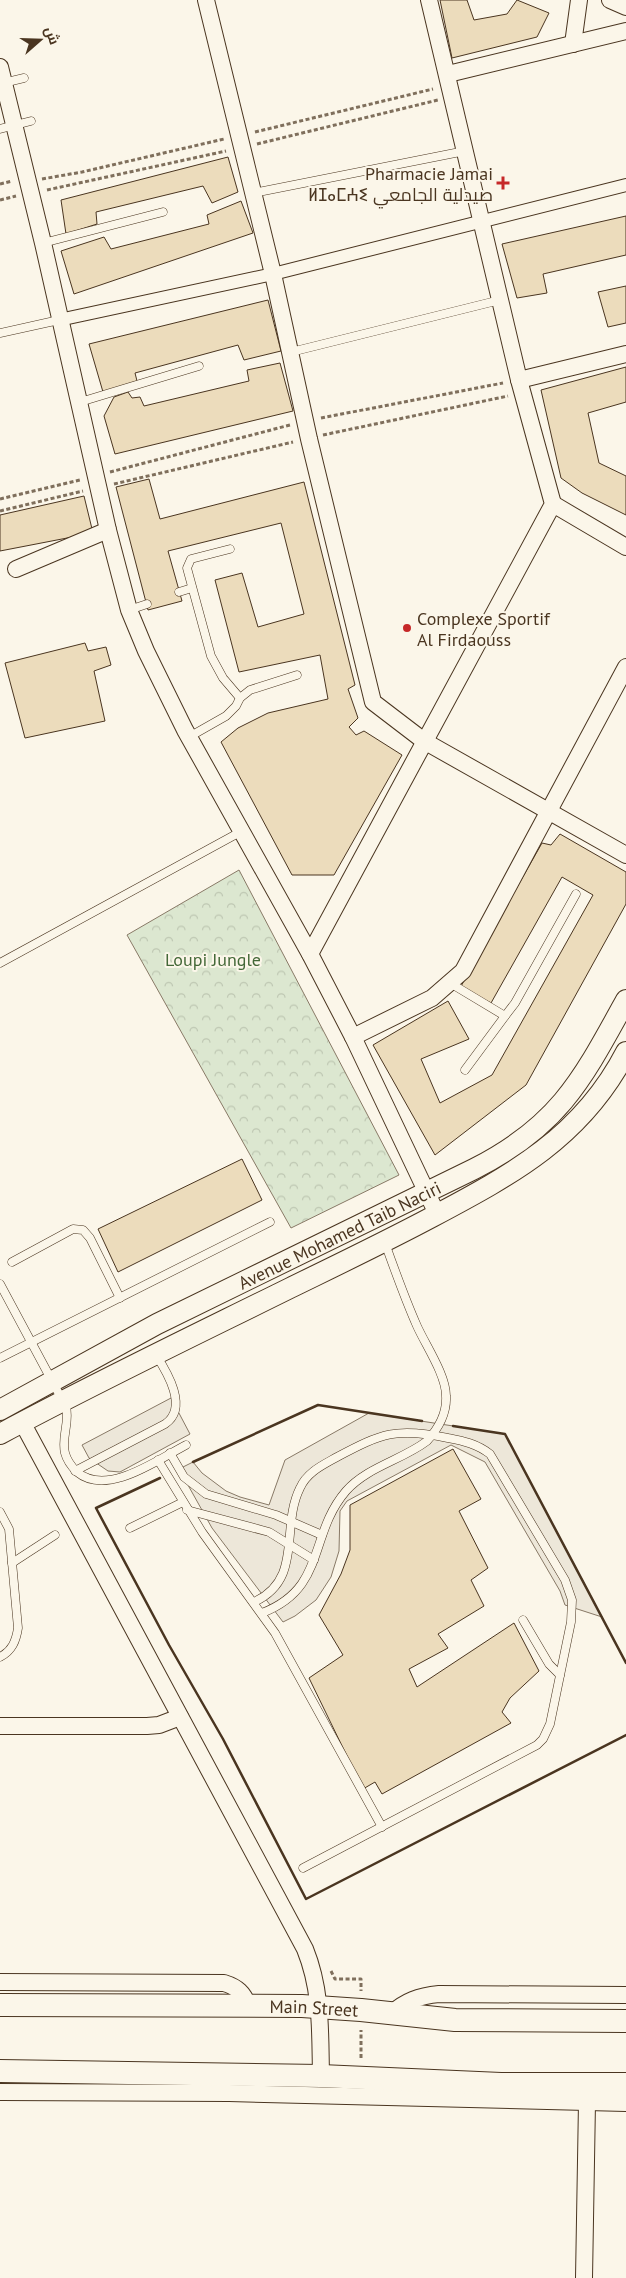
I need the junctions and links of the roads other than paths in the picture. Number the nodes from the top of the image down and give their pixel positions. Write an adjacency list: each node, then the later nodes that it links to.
1 (206, 0): 15 (street)
2 (429, 0): 8 (street)
3 (579, 0): 7 (street)
4 (610, 0): 5 (street)
5 (626, 7)
6 (626, 31): 7 (street)
7 (573, 44): 8 (street)
8 (448, 74): 13 (street)
9 (1, 75): 10 (lane); 12 (street)
10 (24, 78)
11 (31, 121): 12 (lane)
12 (6, 128): 18 (street)
13 (465, 151): 15 (lane); 17 (street)
14 (626, 185): 17 (street)
15 (253, 193): 19 (street)
16 (163, 212): 18 (lane)
17 (481, 221): 19 (street); 20 (street)
18 (43, 243): 21 (street)
19 (274, 274): 21 (street); 23 (street)
20 (500, 300): 23 (lane); 26 (street)
21 (59, 320): 22 (lane); 27 (street)
22 (0, 333)
23 (291, 352): 41 (street)
24 (626, 354): 26 (street)
25 (199, 366): 27 (lane)
26 (521, 386): 28 (street)
27 (80, 402): 29 (street)
28 (553, 504): 30 (street); 41 (street)
29 (108, 530): 32 (street); 36 (street)
30 (626, 547)
31 (230, 549): 33 (lane)
32 (16, 569)
33 (192, 588): 34 (lane); 39 (lane)
34 (179, 592)
35 (147, 604): 36 (lane)
36 (129, 610): 40 (street)
37 (626, 667): 42 (street)
38 (297, 675): 39 (lane)
39 (240, 698): 40 (lane)
40 (189, 737): 43 (street)
41 (424, 741): 42 (street); 46 (street)
42 (547, 810): 44 (street); 48 (street)
43 (242, 831): 46 (street); 47 (lane)
44 (626, 855)
45 (576, 894): 50 (lane)
46 (310, 954): 51 (street)
47 (0, 963)
48 (450, 983): 50 (lane); 51 (street)
49 (626, 1000): 54 (street, Avenue Mohamed Taib Naciri)
50 (505, 1016): 53 (lane)
51 (353, 1037): 54 (street)
52 (624, 1058): 55 (street, Avenue Mohamed Taib Naciri)
53 (465, 1070)
54 (426, 1192): 55 (street); 64 (street, Avenue Mohamed Taib Naciri)
55 (438, 1214): 57 (street, Avenue Mohamed Taib Naciri)
56 (270, 1222): 60 (lane)
57 (385, 1242): 62 (street, Avenue Mohamed Taib Naciri); 69 (lane)
58 (12, 1262): 60 (lane)
59 (0, 1284): 61 (lane)
60 (120, 1298): 61 (lane)
61 (31, 1342): 63 (lane); 64 (lane)
62 (156, 1354): 65 (street, Avenue Mohamed Taib Naciri); 73 (lane)
63 (0, 1358)
64 (52, 1381): 65 (lane); 66 (street, Avenue Mohamed Taib Naciri)
65 (63, 1401): 67 (street, Avenue Mohamed Taib Naciri); 73 (lane)
66 (0, 1410)
67 (22, 1422): 68 (street, Avenue Mohamed Taib Naciri); 91 (street)
68 (0, 1434)
69 (433, 1434): 77 (lane); 82 (lane); 90 (lane)
70 (186, 1445): 71 (lane)
71 (170, 1453): 72 (lane); 77 (lane)
72 (158, 1460): 73 (lane); 74 (lane)
73 (75, 1470)
74 (183, 1502): 75 (lane); 78 (lane)
75 (187, 1510): 83 (lane); 86 (lane)
76 (0, 1512): 79 (lane)
77 (292, 1521): 82 (lane); 83 (lane)
78 (130, 1528)
79 (8, 1529): 80 (lane); 85 (lane)
80 (0, 1533)
81 (54, 1535): 85 (lane)
82 (322, 1535): 84 (lane)
83 (289, 1544): 84 (lane); 86 (lane)
84 (314, 1560): 87 (lane)
85 (12, 1563): 89 (lane)
86 (254, 1602): 87 (lane)
87 (262, 1613): 93 (lane)
88 (523, 1620): 90 (lane)
89 (0, 1657)
90 (560, 1675): 93 (lane)
91 (180, 1717): 92 (street); 99 (street)
92 (0, 1726)
93 (382, 1827): 94 (lane)
94 (303, 1868)
95 (0, 1982): 98 (street)
96 (626, 1995): 100 (street)
97 (0, 2005): 98 (main road, Main Street)
98 (248, 2006): 99 (main road, Main Street)
99 (320, 2007): 100 (main road, Main Street); 103 (street)
100 (391, 2014): 101 (main road, Main Street)
101 (626, 2021)
102 (0, 2071): 103 (main road)
103 (321, 2076): 104 (main road)
104 (626, 2084)
105 (0, 2092): 106 (street)
106 (587, 2102): 107 (street); 108 (street)
107 (626, 2103)
108 (584, 2278)

